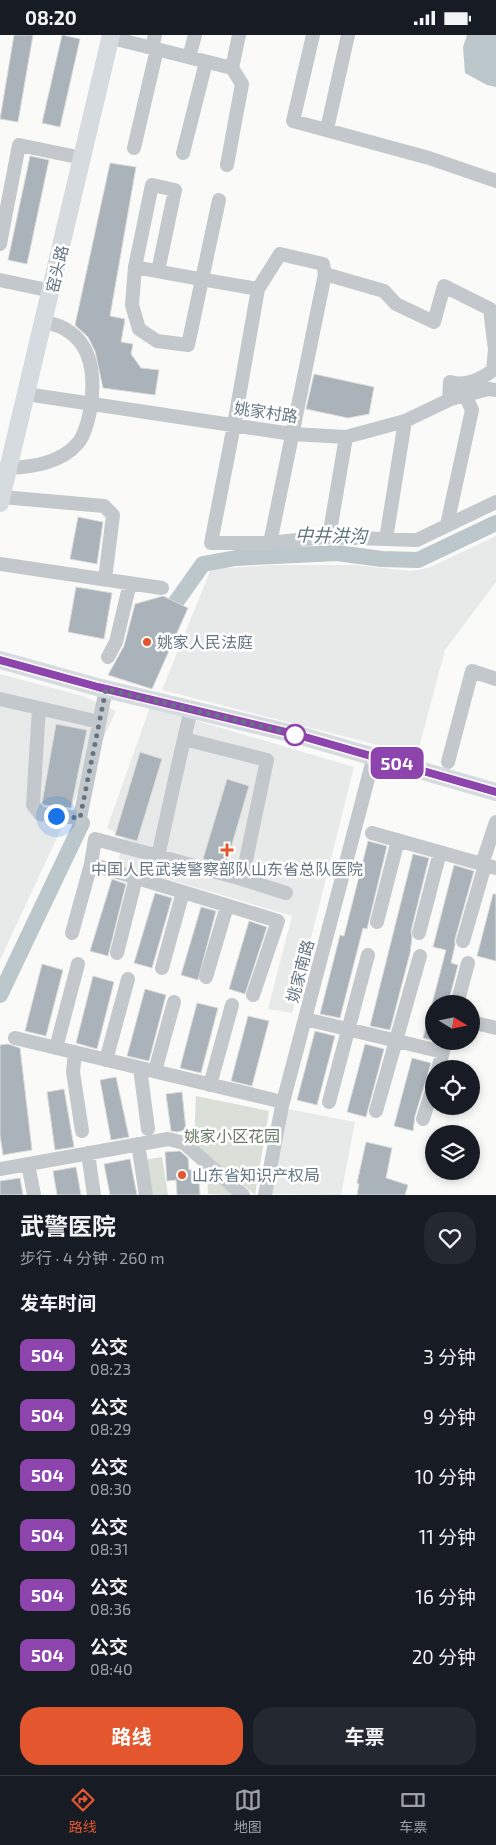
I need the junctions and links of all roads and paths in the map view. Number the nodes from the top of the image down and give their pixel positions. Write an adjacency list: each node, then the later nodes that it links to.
1 (195, 35): 7 (street)
2 (239, 35): 9 (street)
3 (313, 35): 10 (street)
4 (348, 35): 10 (street)
5 (111, 36): 6 (street); 13 (main road, 窑头路)
6 (155, 44): 7 (street); 11 (street)
7 (190, 57): 8 (street)
8 (206, 62): 9 (street); 12 (street)
9 (232, 68): 14 (street)
10 (327, 129): 15 (street)
11 (134, 148)
12 (183, 153)
13 (82, 158): 17 (street); 24 (main road, 窑头路)
14 (227, 165)
15 (496, 181)
16 (219, 200): 21 (street)
17 (0, 244)
18 (135, 267): 19 (street); 19 (street); 21 (street)
19 (158, 271): 21 (street)
20 (326, 274): 23 (street); 29 (street); 33 (street)
21 (202, 279): 23 (street)
22 (0, 281): 24 (street)
23 (258, 289): 32 (street)
24 (52, 291): 25 (main road, 窑头路)
25 (44, 322): 27 (main road, 窑头路); 30 (street)
26 (496, 390): 28 (street, 姚家村路)
27 (26, 395): 30 (street, 姚家村路); 35 (main road, 窑头路)
28 (465, 395): 29 (street, 姚家村路); 38 (street)
29 (449, 400): 31 (street, 姚家村路)
30 (91, 404): 32 (street, 姚家村路); 35 (street)
31 (405, 421): 34 (street, 姚家村路); 40 (street)
32 (234, 425): 33 (street, 姚家村路); 41 (street)
33 (292, 434): 34 (street, 姚家村路); 41 (street)
34 (346, 437): 39 (street)
35 (8, 468): 36 (main road, 窑头路)
36 (1, 500): 43 (street)
37 (496, 502): 38 (street)
38 (447, 525): 40 (street)
39 (329, 537): 40 (street); 41 (street)
40 (386, 539)
41 (270, 543)
42 (0, 564): 43 (street)
43 (105, 579): 44 (street)
44 (130, 583): 45 (street); 46 (street)
45 (162, 588)
46 (108, 657)
47 (0, 660): 49 (main road)
48 (496, 679): 56 (street)
49 (106, 689): 52 (main road); 53 (street)
50 (0, 699): 51 (street)
51 (39, 708): 53 (street); 53 (street)
52 (191, 710): 54 (street); 55 (main road)
53 (99, 722)
54 (184, 739): 62 (street); 66 (street)
55 (374, 756): 57 (main road); 86 (street, 姚家南路)
56 (448, 762)
57 (496, 792)
58 (496, 822): 64 (street)
59 (372, 833): 60 (street)
60 (398, 840): 61 (street); 70 (street)
61 (440, 852): 64 (street); 72 (street)
62 (158, 856): 63 (street); 66 (street)
63 (91, 864): 65 (street); 71 (street)
64 (488, 866): 73 (street)
65 (136, 878): 67 (street); 74 (street)
66 (242, 879): 68 (street)
67 (183, 892): 69 (street); 79 (street)
68 (286, 893)
69 (227, 905): 80 (street); 82 (street)
70 (377, 922)
71 (72, 933)
72 (419, 933)
73 (463, 941)
74 (117, 953)
75 (368, 955): 89 (street)
76 (420, 955): 91 (street)
77 (78, 963): 93 (street)
78 (468, 963): 83 (street)
79 (162, 968)
80 (206, 977)
81 (128, 979): 95 (street)
82 (253, 995)
83 (459, 995)
84 (174, 1002): 97 (street)
85 (232, 1005): 98 (street)
86 (305, 1019): 89 (street); 99 (street, 姚家南路)
87 (480, 1024): 88 (street)
88 (496, 1028)
89 (350, 1030): 91 (street); 100 (street)
90 (15, 1038): 93 (street)
91 (395, 1041): 92 (street); 101 (street)
92 (425, 1045)
93 (56, 1048): 94 (street)
94 (75, 1052): 95 (street); 105 (street)
95 (106, 1060): 96 (street)
96 (140, 1068): 97 (street); 104 (street)
97 (155, 1071): 98 (street)
98 (210, 1085): 99 (street)
99 (283, 1102): 114 (street, 姚家南路)
100 (329, 1102)
101 (376, 1111)
102 (425, 1113): 103 (street)
103 (423, 1119)
104 (148, 1129)
105 (82, 1131)
106 (138, 1144): 107 (street); 112 (street); 113 (street)
107 (88, 1153): 108 (street); 111 (street)
108 (28, 1164): 109 (street); 110 (street)
109 (0, 1169)
110 (34, 1195)
111 (94, 1195)
112 (146, 1195)
113 (244, 1195)
114 (266, 1195)

